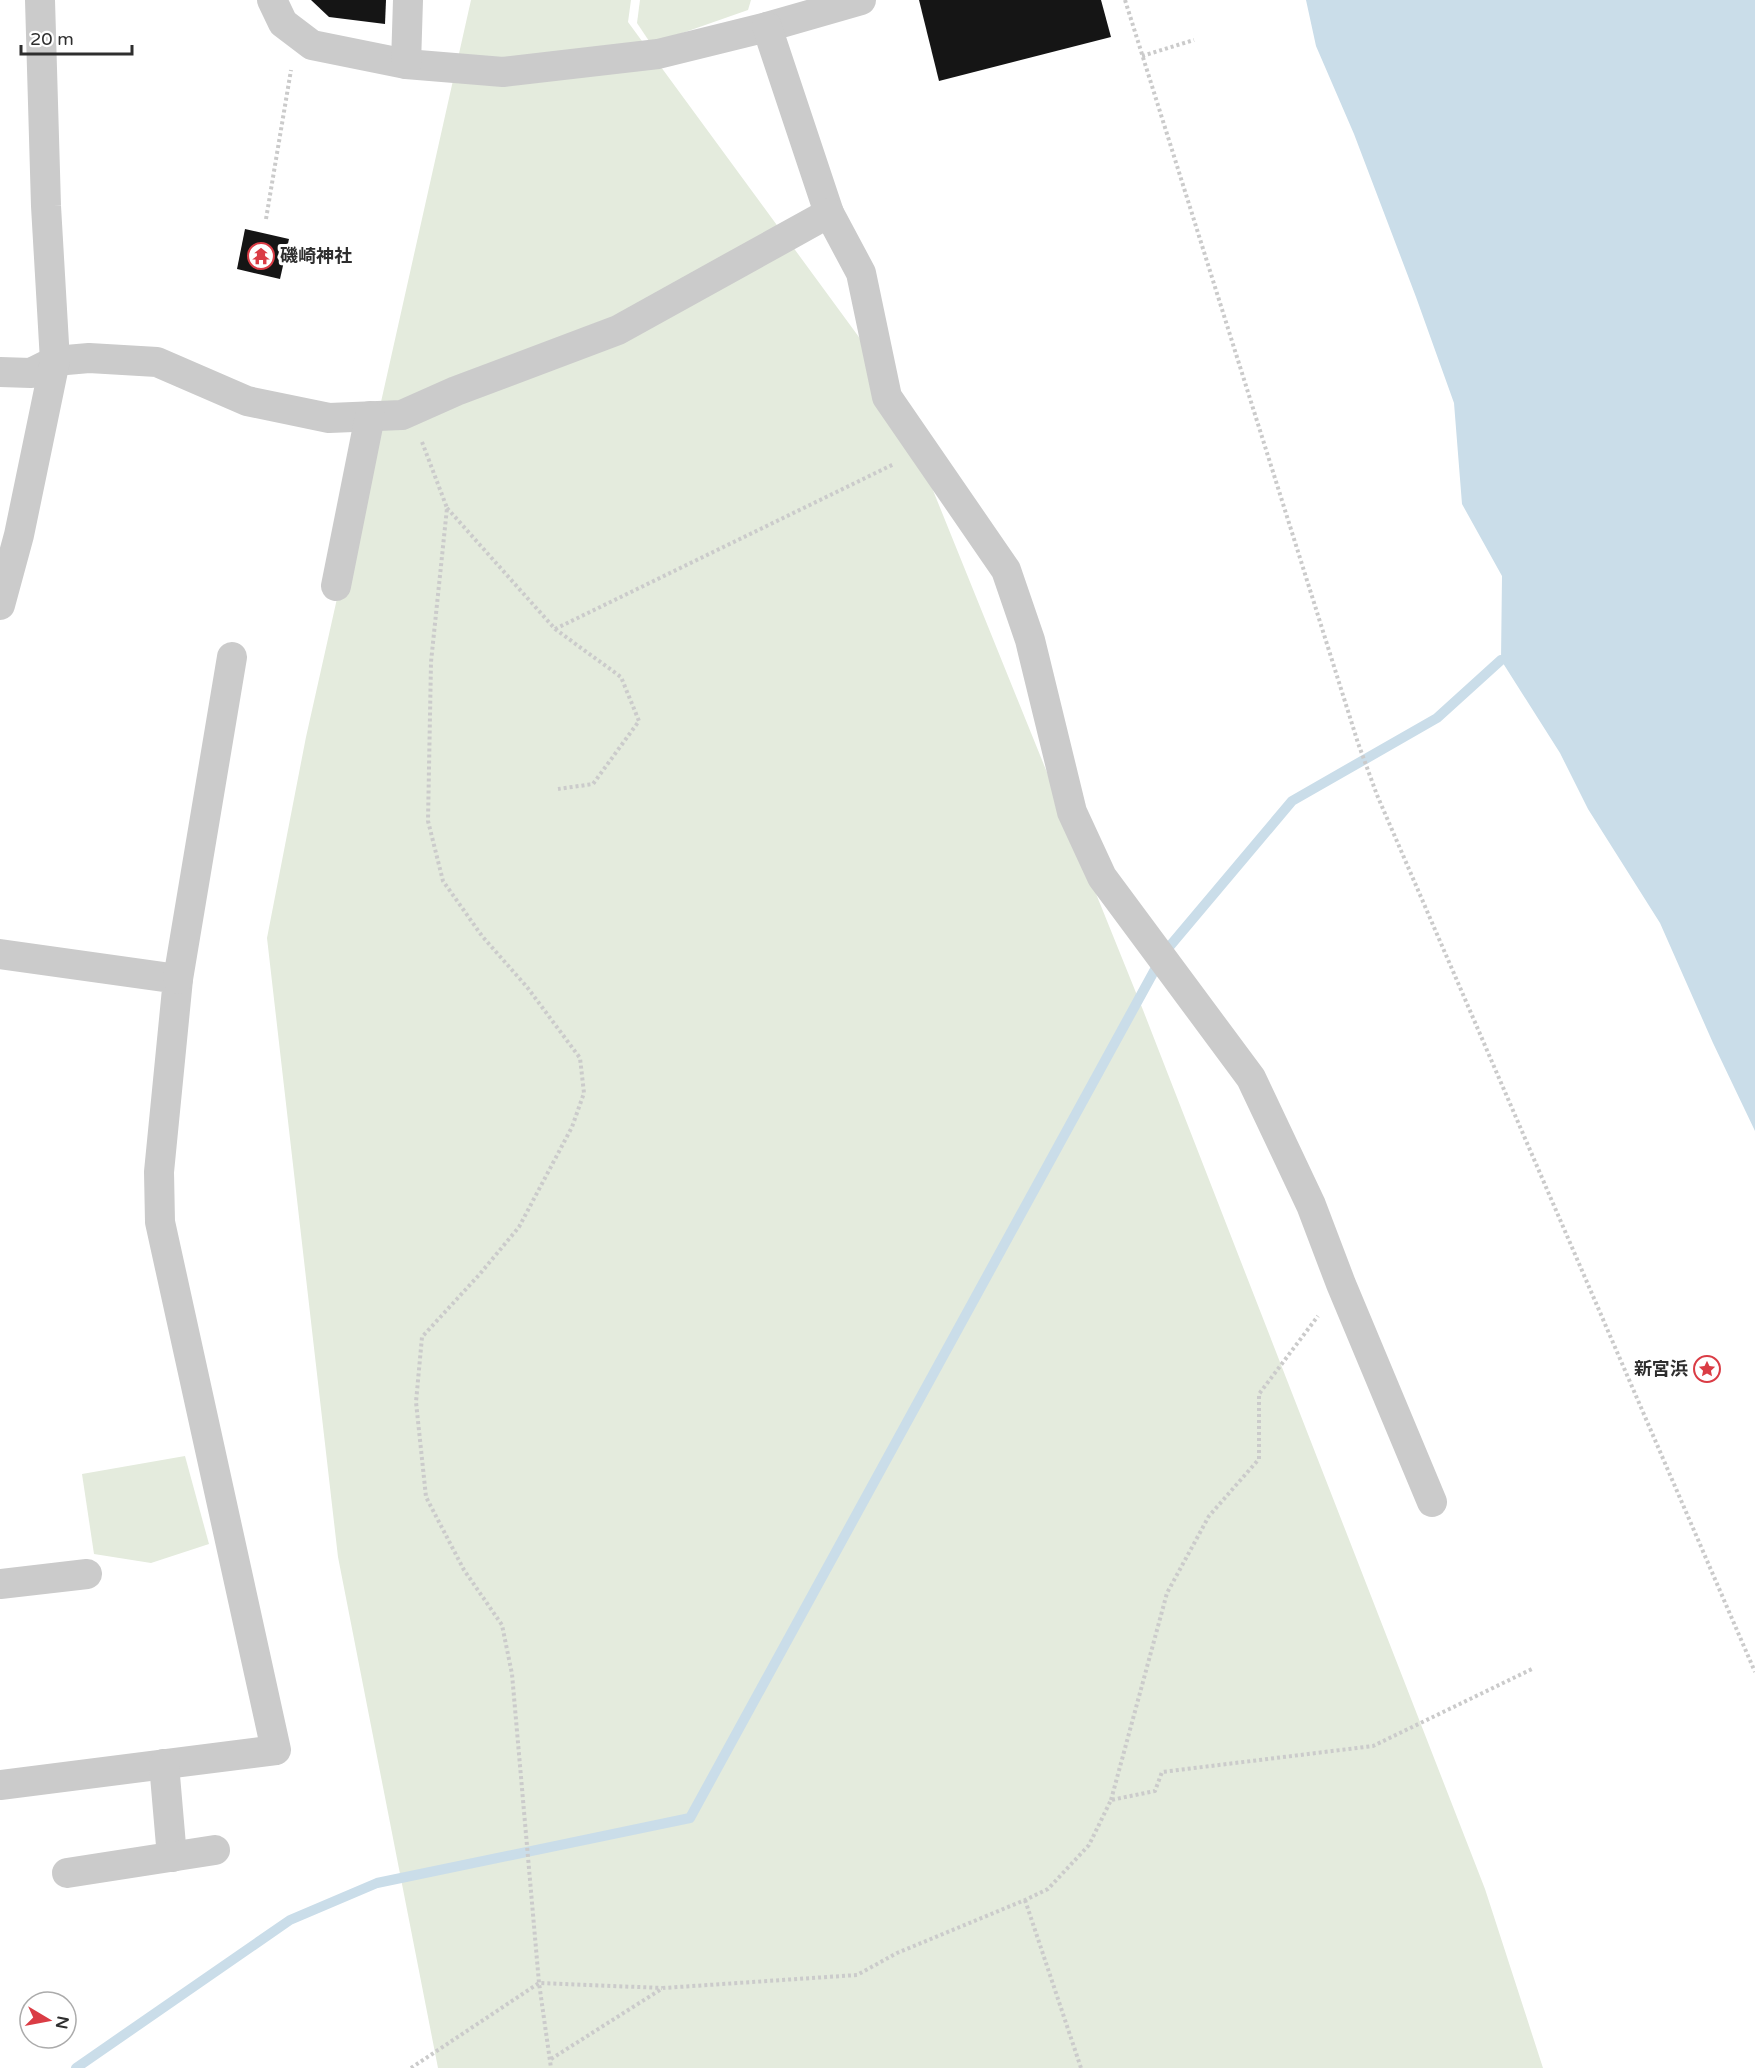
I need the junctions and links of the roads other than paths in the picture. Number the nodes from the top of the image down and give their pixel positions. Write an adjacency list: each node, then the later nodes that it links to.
1 (40, 0): 8 (street)
2 (272, 0): 6 (street)
3 (408, 0): 6 (street)
4 (861, 0): 5 (street)
5 (767, 27): 6 (street); 7 (street)
6 (406, 64)
7 (830, 213): 10 (street); 16 (street)
8 (55, 361): 9 (street); 10 (street); 12 (street)
9 (0, 372)
10 (370, 416): 11 (street)
11 (336, 586)
12 (0, 605)
13 (232, 657): 15 (street)
14 (0, 954): 15 (street)
15 (178, 979): 19 (street)
16 (1432, 1502)
17 (87, 1574): 18 (street)
18 (0, 1584)
19 (164, 1764): 20 (street); 22 (street)
20 (0, 1785)
21 (215, 1850): 22 (street)
22 (172, 1857): 23 (street)
23 (67, 1872)

